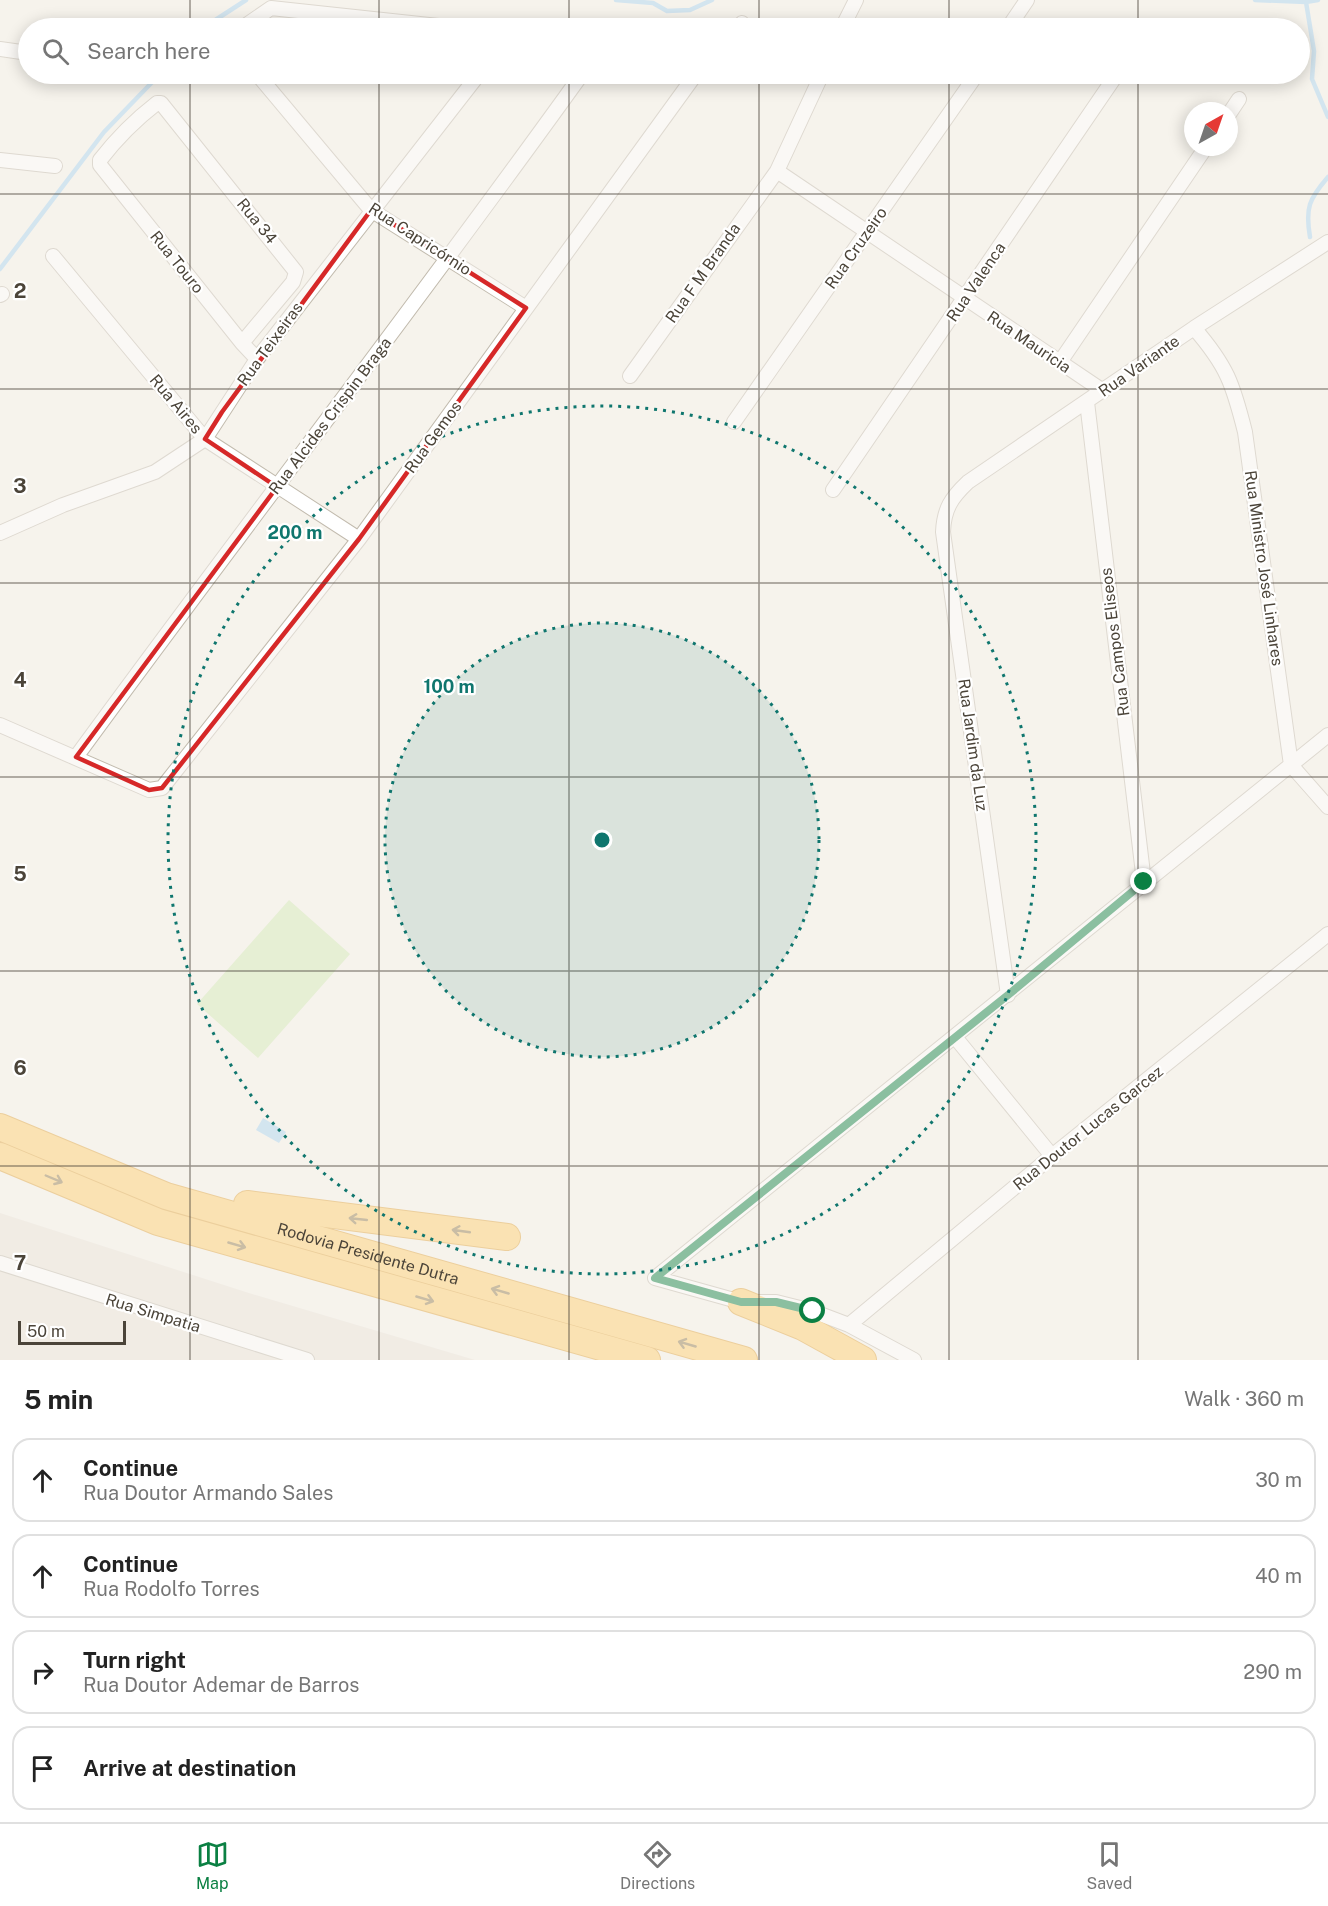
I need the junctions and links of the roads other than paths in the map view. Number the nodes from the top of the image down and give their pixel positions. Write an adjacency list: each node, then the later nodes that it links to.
1 (856, 0): 5 (street)
2 (1027, 0): 6 (street)
3 (256, 18): 4 (street)
4 (364, 18)
5 (847, 18)
6 (1015, 18)
7 (0, 49): 8 (street)
8 (18, 52)
9 (265, 84): 23 (street, Rua Capricórnio)
10 (471, 84): 23 (street, Rua Teixeiras)
11 (575, 84): 27 (street, Rua Alcides Crispin Braga)
12 (689, 84): 29 (street, Rua Gemos)
13 (817, 84): 22 (street, Rua F M Branda)
14 (969, 84): 24 (street, Rua Cruzeiro)
15 (1110, 84): 28 (street, Rua Valenca)
16 (1239, 99): 18 (street)
17 (159, 102): 31 (street, Rua 34); 31 (street, Rua Touro)
18 (1237, 102)
19 (1200, 156): 33 (street)
20 (0, 160): 21 (street)
21 (55, 166)
22 (777, 171): 24 (street, Rua Mauricia); 34 (street, Rua F M Branda)
23 (371, 210): 27 (street, Rua Capricórnio); 32 (street, Rua Teixeiras)
24 (867, 232): 28 (street, Rua Mauricia); 37 (street, Rua Cruzeiro)
25 (1328, 242): 30 (street, Rua Variante)
26 (53, 256): 38 (street, Rua Aires)
27 (450, 258): 29 (street, Rua Capricórnio); 39 (street, Rua Alcides Crispin Braga)
28 (965, 298): 33 (street, Rua Mauricia); 40 (street, Rua Valenca)
29 (526, 308): 43 (street, Rua Gemos)
30 (1194, 328): 35 (street, Rua Variante); 47 (street, Rua Ministro José Linhares)
31 (242, 343): 32 (street, Rua Touro)
32 (257, 359): 38 (street, Rua Teixeiras)
33 (1060, 362): 35 (street, Rua Mauricia)
34 (630, 376)
35 (1103, 391): 36 (street, Rua Variante)
36 (1087, 402): 41 (street, Rua Variante); 49 (street, Rua Campos Eliseos)
37 (734, 422)
38 (206, 439): 39 (street, Rua Aires); 42 (street, Rua Teixeiras)
39 (277, 487): 43 (street, Rua Aires); 46 (street, Rua Alcides Crispin Braga)
40 (833, 490)
41 (953, 496): 51 (street, Rua Jardim da Luz)
42 (0, 533)
43 (359, 539): 46 (street, Rua Gemos)
44 (0, 725): 46 (street)
45 (1328, 735): 47 (street)
46 (76, 757)
47 (1291, 765): 48 (street); 49 (street)
48 (1328, 807)
49 (1144, 882): 51 (street)
50 (1328, 934): 55 (street, Rua Doutor Lucas Garcez)
51 (1008, 995): 52 (street)
52 (955, 1037): 55 (street); 59 (street)
53 (0, 1127): 56 (highway, Rodovia Presidente Dutra)
54 (0, 1156): 61 (highway, Rodovia Presidente Dutra, one-way to 61)
55 (1052, 1156): 60 (street, Rua Doutor Lucas Garcez)
56 (166, 1196): 57 (highway, one-way to 56); 64 (highway, Rodovia Presidente Dutra, one-way to 56)
57 (507, 1237)
58 (0, 1263): 62 (street, Rua Simpatia)
59 (741, 1302): 60 (street); 65 (highway)
60 (849, 1325): 66 (street)
61 (630, 1356): 63 (highway, Rodovia Presidente Dutra)
62 (307, 1360)
63 (647, 1360)
64 (744, 1360)
65 (863, 1360)
66 (914, 1360)

